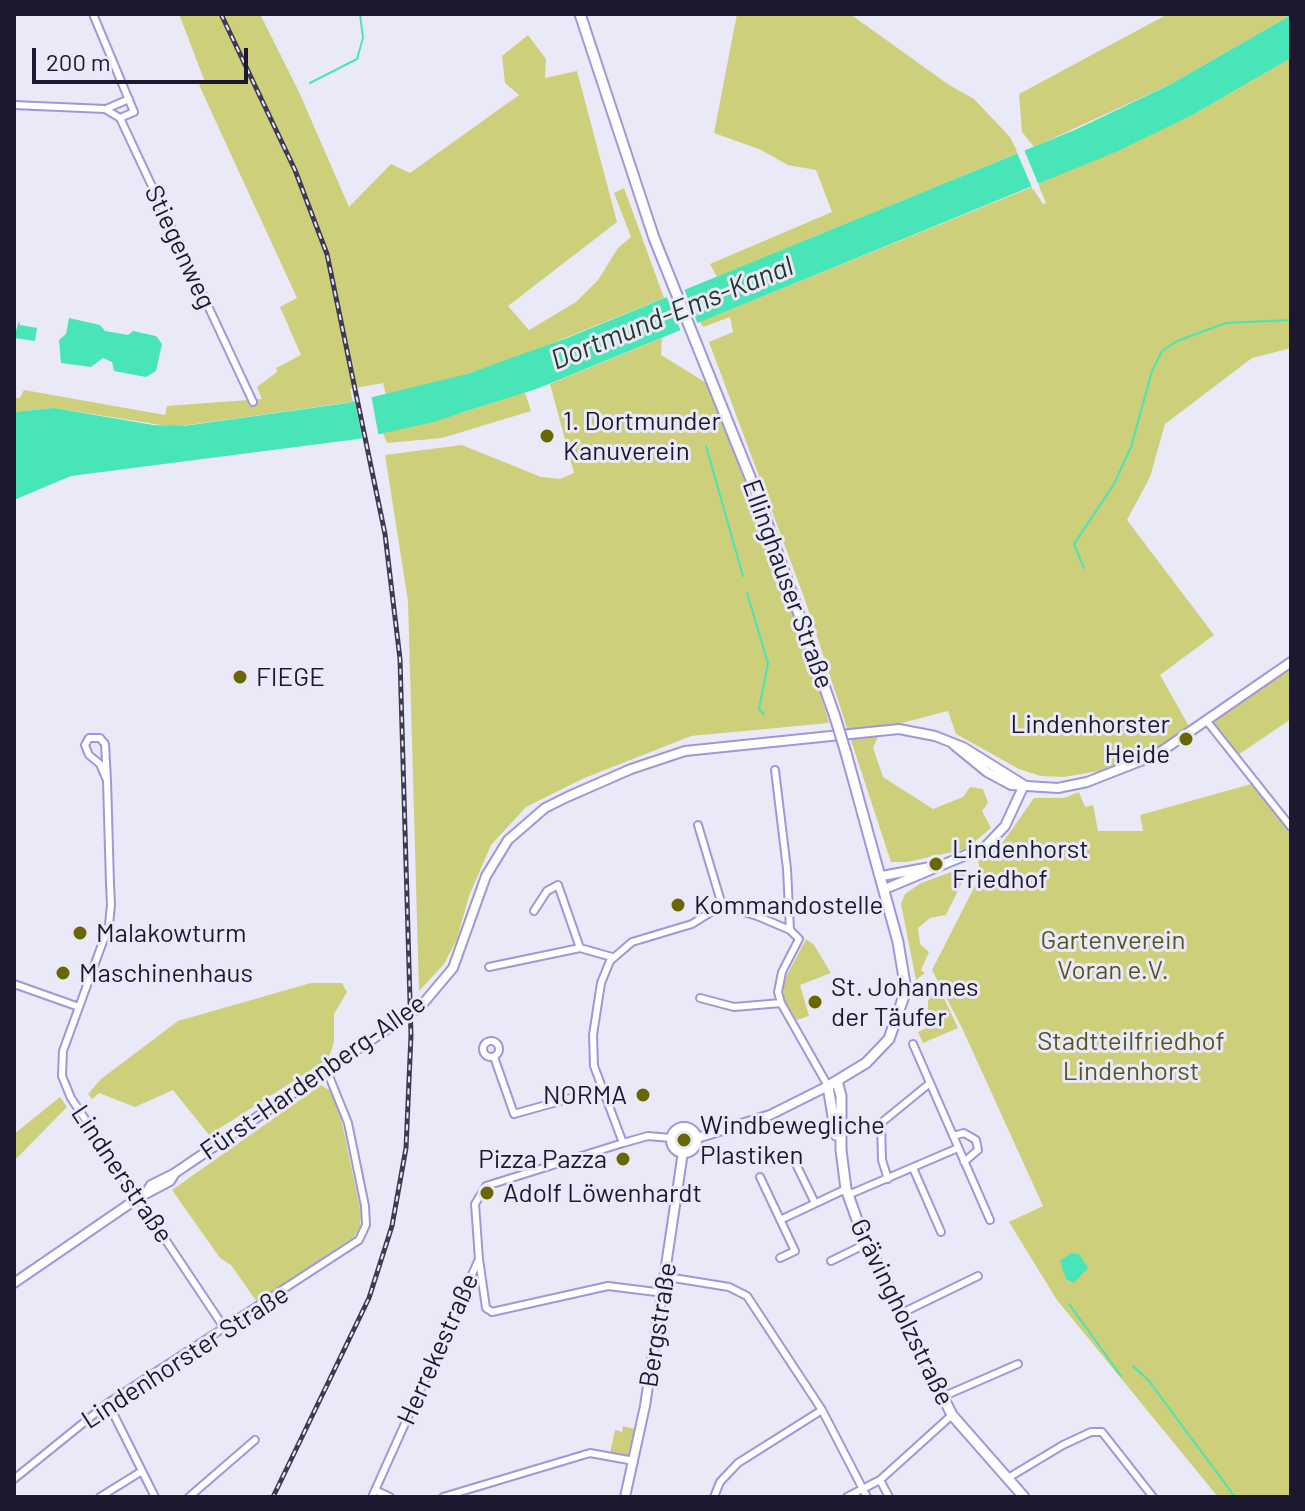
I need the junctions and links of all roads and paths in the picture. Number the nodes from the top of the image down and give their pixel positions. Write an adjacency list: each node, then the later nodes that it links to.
1 (93, 14): 3 (street)
2 (580, 14): 16 (main road, Ellinghauser Straße, bridge)
3 (129, 99): 5 (street); 6 (street)
4 (14, 105): 5 (street)
5 (105, 109): 6 (street)
6 (120, 118): 7 (street, Stiegenweg)
7 (253, 402)
8 (1291, 662): 9 (street, Fürst-Hardenberg-Allee)
9 (1206, 720): 12 (street, Fürst-Hardenberg-Allee); 14 (street)
10 (775, 770): 20 (street)
11 (106, 778): 11 (street, Lindnerstraße); 27 (street, Lindnerstraße)
12 (1024, 785): 15 (street); 30 (street, Fürst-Hardenberg-Allee)
13 (698, 825): 18 (street)
14 (1291, 827)
15 (941, 865): 16 (street); 17 (street)
16 (882, 876): 17 (main road, Ellinghauser Straße)
17 (885, 889): 31 (main road, Ellinghauser Straße)
18 (722, 905): 20 (street); 22 (street)
19 (534, 911): 21 (street)
20 (790, 930): 26 (street)
21 (580, 948): 22 (street); 23 (street)
22 (612, 957): 33 (street)
23 (489, 967)
24 (14, 984): 27 (street)
25 (700, 998): 26 (street)
26 (781, 1003): 31 (street)
27 (79, 1007): 46 (street, Lindnerstraße)
28 (913, 1044): 32 (street)
29 (494, 1057): 33 (street)
30 (327, 1071): 46 (street, Fürst-Hardenberg-Allee); 62 (street, Lindenhorster Straße)
31 (832, 1083): 36 (street); 45 (main road, Grävingholzstraße)
32 (930, 1083): 34 (street); 44 (street)
33 (603, 1089): 37 (street)
34 (953, 1136): 38 (street); 41 (street)
35 (671, 1138): 36 (street); 37 (street); 39 (street)
36 (697, 1138): 39 (street)
37 (623, 1143): 55 (street, Herrekestraße)
38 (958, 1148): 41 (street); 42 (street)
39 (683, 1152): 58 (street, Bergstraße)
40 (794, 1160): 48 (street)
41 (964, 1162): 51 (street)
42 (913, 1168): 44 (street); 49 (street)
43 (760, 1177): 50 (street)
44 (888, 1179): 45 (street)
45 (847, 1192): 48 (street); 53 (main road, Grävingholzstraße)
46 (142, 1195): 59 (street, Fürst-Hardenberg-Allee); 62 (street, Lindnerstraße)
47 (940, 1200): 49 (street)
48 (815, 1203): 50 (street)
49 (929, 1205): 52 (street)
50 (780, 1220): 54 (street)
51 (990, 1220)
52 (941, 1232)
53 (866, 1244): 56 (street); 61 (main road, Grävingholzstraße)
54 (780, 1258)
55 (479, 1259): 60 (street); 75 (street, Herrekestraße)
56 (831, 1261)
57 (978, 1276): 61 (street)
58 (667, 1277): 60 (street, Bergstraße); 66 (street)
59 (14, 1283)
60 (664, 1293): 69 (street, Bergstraße)
61 (900, 1314): 64 (main road, Grävingholzstraße)
62 (225, 1329): 65 (street, Lindenhorster Straße)
63 (1018, 1364): 64 (street)
64 (942, 1397): 67 (main road, Grävingholzstraße)
65 (108, 1403): 70 (street); 72 (street, Lindenhorster Straße)
66 (822, 1410): 74 (street); 83 (street)
67 (952, 1415): 71 (main road, Grävingholzstraße); 73 (street)
68 (255, 1440): 79 (street)
69 (634, 1461): 81 (street); 82 (street, Bergstraße)
70 (142, 1471): 77 (street); 78 (street)
71 (1008, 1478): 86 (main road, Grävingholzstraße); 87 (street)
72 (14, 1479)
73 (880, 1480): 74 (street); 76 (street)
74 (863, 1489): 84 (street); 85 (street)
75 (373, 1494): 80 (street)
76 (886, 1496)
77 (100, 1497)
78 (155, 1497)
79 (189, 1497)
80 (390, 1497)
81 (443, 1497)
82 (625, 1497)
83 (714, 1497)
84 (847, 1497)
85 (867, 1497)
86 (1024, 1497)
87 (1153, 1497)

